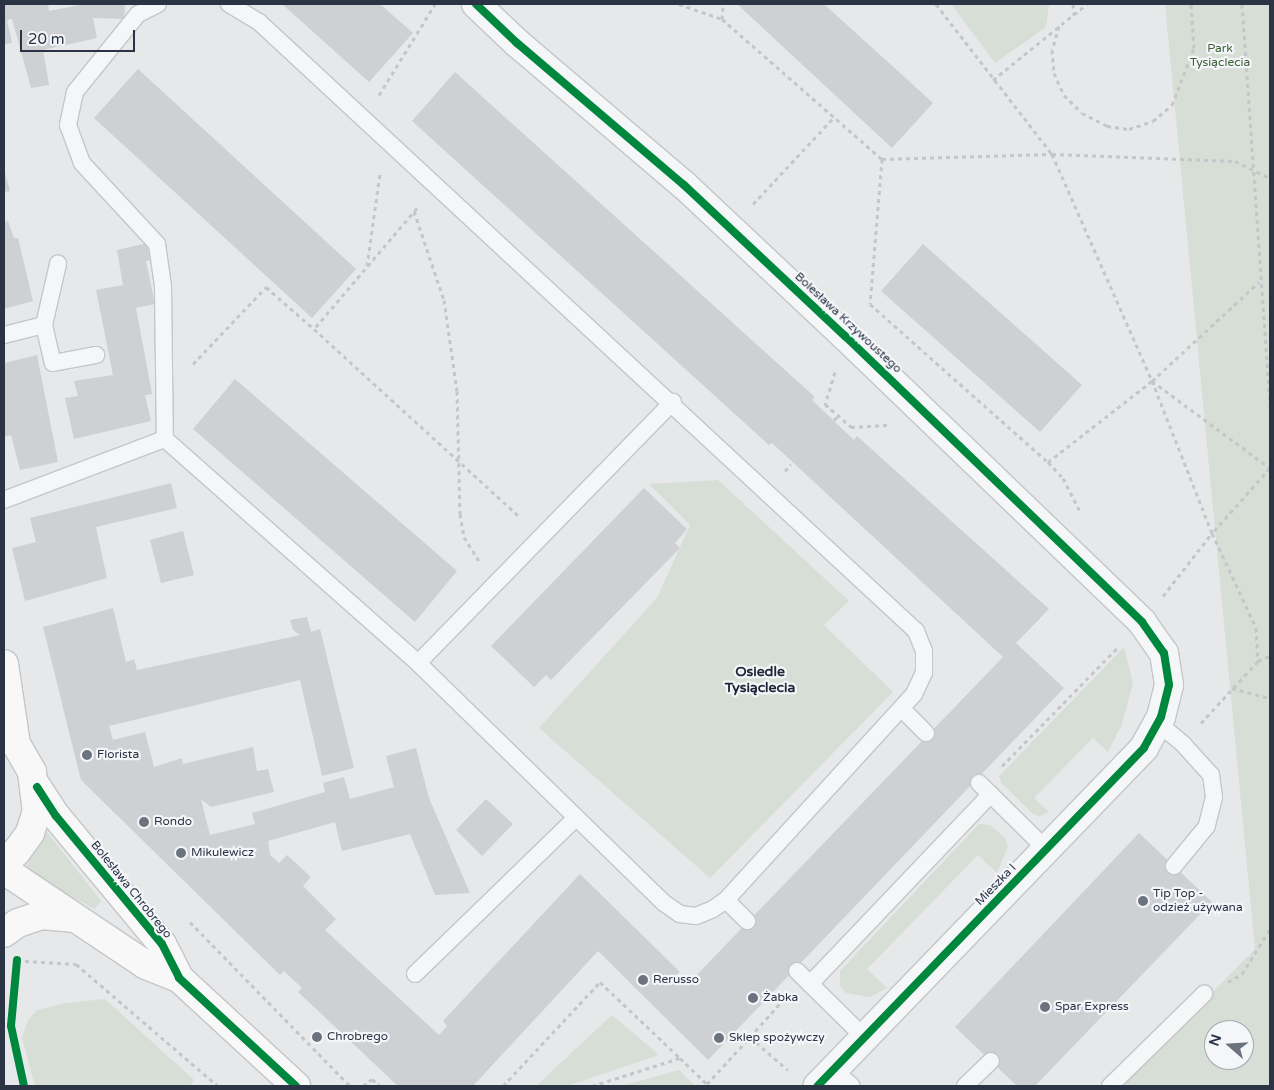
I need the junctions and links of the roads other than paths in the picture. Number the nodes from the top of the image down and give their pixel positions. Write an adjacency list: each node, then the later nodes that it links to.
1 (158, 4): 9 (lane)
2 (229, 4): 8 (lane)
3 (476, 4): 13 (street, Bolesława Krzywoustego)
4 (58, 264): 5 (lane)
5 (44, 325): 6 (lane); 7 (lane)
6 (4, 335)
7 (96, 355)
8 (673, 402): 11 (lane); 14 (lane)
9 (165, 439): 10 (lane); 11 (lane)
10 (4, 500)
11 (418, 662): 19 (lane)
12 (4, 664): 17 (street)
13 (1169, 685): 15 (street, Mieszka I)
14 (902, 709): 16 (lane); 24 (lane)
15 (1158, 723): 20 (street, Mieszka I); 22 (lane)
16 (926, 733)
17 (10, 740): 18 (street)
18 (37, 787): 21 (street); 30 (street, Bolesława Chrobrego)
19 (576, 818): 24 (lane); 29 (lane)
20 (1046, 849): 31 (lane); 33 (street, Mieszka I)
21 (4, 862)
22 (1174, 866)
23 (4, 870): 25 (street, Bolesława Chrobrego)
24 (726, 900): 26 (lane)
25 (76, 918): 27 (street); 30 (street, Bolesława Chrobrego)
26 (747, 921)
27 (4, 933)
28 (797, 970): 31 (lane)
29 (415, 974)
30 (179, 978): 36 (street, Bolesława Chrobrego)
31 (810, 984): 33 (lane)
32 (1204, 994): 38 (lane)
33 (864, 1037): 35 (street, Mieszka I)
34 (991, 1061): 37 (lane)
35 (834, 1080)
36 (296, 1086)
37 (965, 1086)
38 (1110, 1086)

